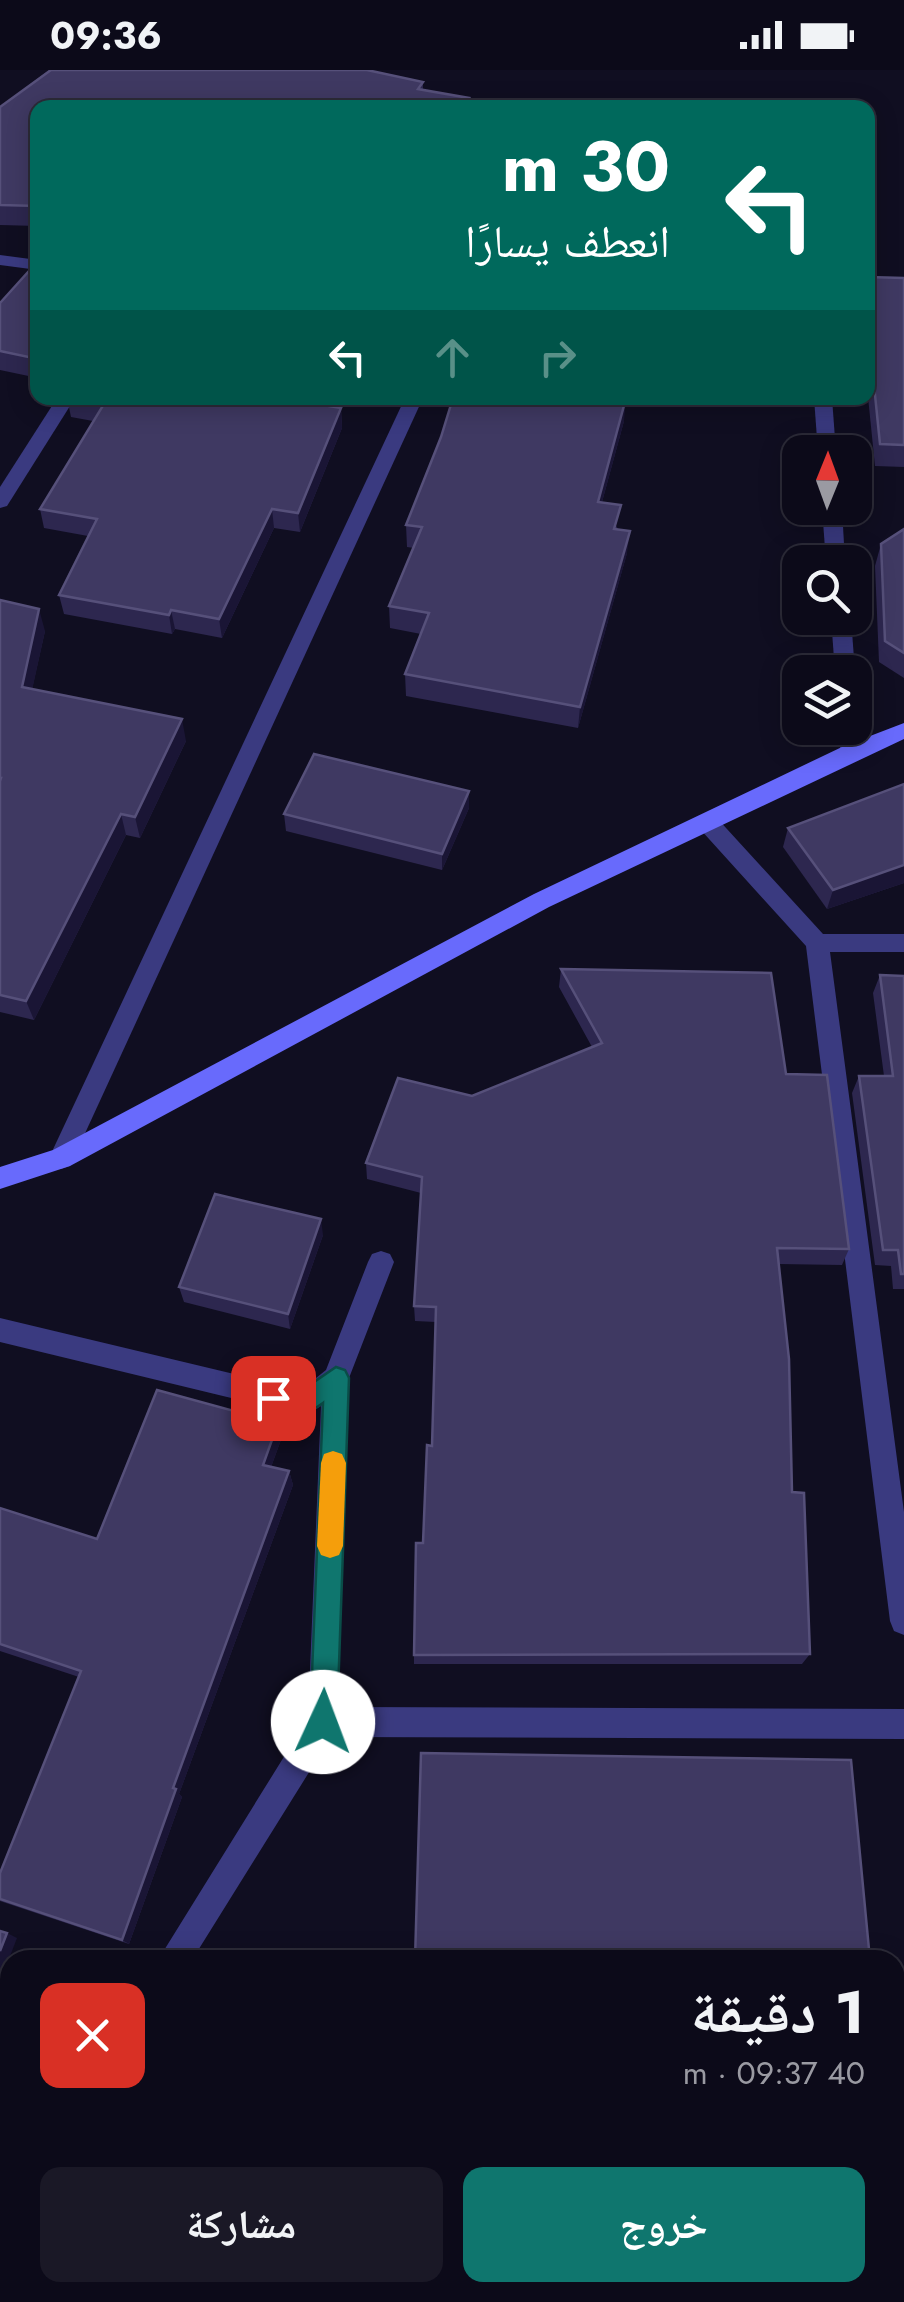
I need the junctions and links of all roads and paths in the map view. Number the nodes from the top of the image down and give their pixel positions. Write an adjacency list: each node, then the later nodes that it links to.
1 (0, 260): 2 (street)
2 (30, 264)
3 (62, 405): 7 (street)
4 (411, 405): 14 (street)
5 (824, 405): 6 (street)
6 (826, 435)
7 (0, 502)
8 (904, 731): 9 (street)
9 (872, 735)
10 (838, 745): 11 (street)
11 (708, 823): 12 (street); 14 (street)
12 (817, 943): 13 (street); 19 (street)
13 (904, 943)
14 (61, 1158): 15 (street)
15 (0, 1178)
16 (381, 1262): 18 (street)
17 (0, 1330): 18 (street)
18 (336, 1378): 21 (street)
19 (895, 1485): 20 (street)
20 (904, 1621)
21 (323, 1722): 22 (street); 23 (street)
22 (904, 1724)
23 (180, 1950)

